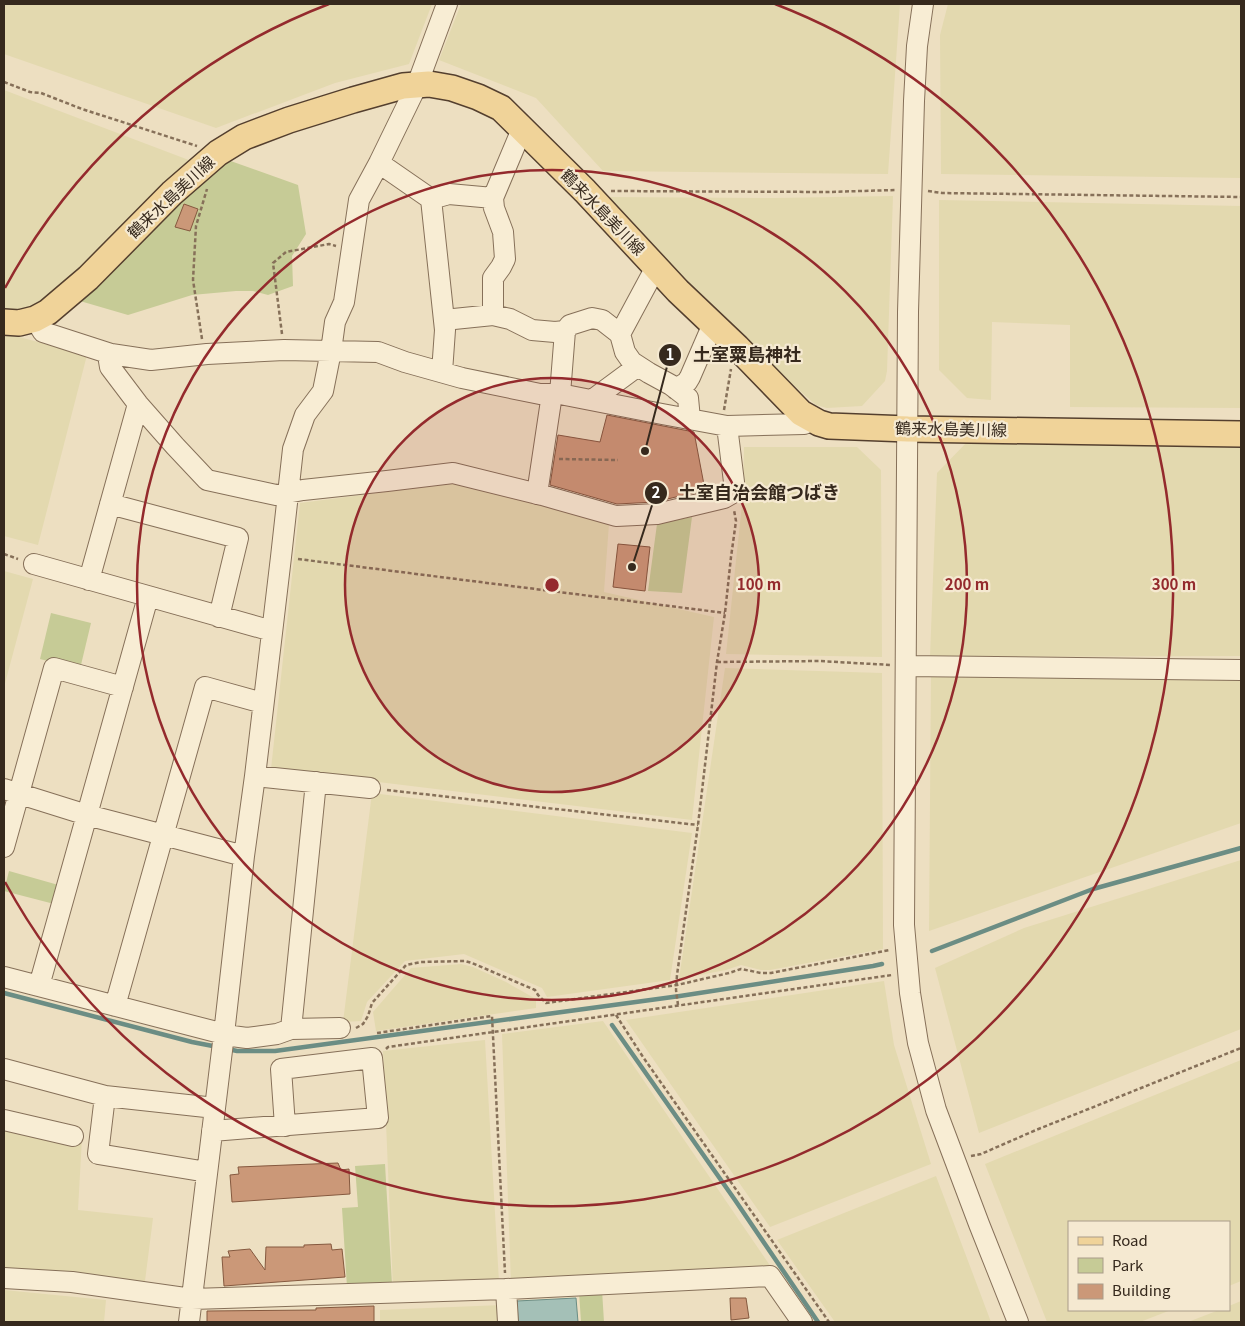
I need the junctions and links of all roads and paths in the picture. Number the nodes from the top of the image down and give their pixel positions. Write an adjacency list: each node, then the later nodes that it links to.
1 (446, 4): 4 (street)
2 (923, 4): 9 (street)
3 (4, 82): 6 (path)
4 (417, 85): 5 (main road, 鶴来水島美川線); 6 (main road, 鶴来水島美川線); 7 (street)
5 (522, 129): 10 (main road, 鶴来水島美川線); 12 (street)
6 (218, 153): 17 (main road, 鶴来水島美川線)
7 (379, 163): 13 (street); 14 (street)
8 (207, 189): 27 (path)
9 (911, 189): 10 (path); 11 (path); 38 (street)
10 (585, 191): 15 (main road, 鶴来水島美川線)
11 (1241, 197)
12 (493, 198): 13 (street); 16 (street)
13 (431, 200): 18 (street)
14 (352, 250): 24 (path); 25 (street)
15 (656, 267): 20 (main road, 鶴来水島美川線); 22 (street)
16 (493, 315): 18 (street); 21 (street)
17 (35, 319): 19 (main road, 鶴来水島美川線); 26 (street)
18 (444, 320): 29 (street)
19 (4, 322)
20 (713, 324): 23 (main road, 鶴来水島美川線); 30 (street)
21 (565, 331): 22 (street); 31 (street)
22 (620, 334): 28 (street)
23 (735, 345): 36 (main road, 鶴来水島美川線); 37 (path)
24 (284, 350): 25 (street); 27 (street)
25 (331, 352): 29 (street); 42 (street)
26 (111, 354): 27 (street); 33 (street)
27 (207, 354)
28 (638, 366): 30 (street); 32 (street)
29 (442, 372): 31 (street)
30 (674, 387): 34 (street); 35 (street)
31 (556, 394): 32 (street); 40 (street)
32 (592, 400): 34 (street)
33 (138, 404): 42 (street); 45 (street)
34 (662, 414): 35 (street)
35 (690, 419): 37 (street)
36 (813, 420): 37 (street); 38 (main road, 鶴来水島美川線)
37 (724, 425): 44 (street)
38 (908, 429): 39 (main road, 鶴来水島美川線); 54 (street)
39 (1241, 434)
40 (543, 458): 41 (path); 43 (street)
41 (618, 460)
42 (288, 494): 43 (street); 46 (street)
43 (537, 494): 44 (street)
44 (731, 494): 50 (path)
45 (110, 504): 48 (street); 51 (street)
46 (281, 557): 50 (path); 52 (street)
47 (34, 564): 48 (street)
48 (89, 580): 49 (street)
49 (148, 597): 51 (street); 56 (street)
50 (725, 613): 53 (path)
51 (219, 617): 52 (street)
52 (272, 631): 57 (street)
53 (717, 662): 54 (path); 63 (path)
54 (906, 666): 55 (street); 67 (street)
55 (1241, 670)
56 (122, 687): 61 (street); 62 (street)
57 (263, 703): 58 (street); 64 (street)
58 (255, 776): 59 (street); 66 (street)
59 (316, 782): 60 (street); 76 (street)
60 (370, 788): 63 (path)
61 (11, 791): 62 (street); 65 (street)
62 (87, 815): 64 (street); 71 (street)
63 (698, 825): 70 (path)
64 (162, 836): 66 (street); 72 (street)
65 (4, 847)
66 (244, 856): 79 (street)
67 (906, 947): 68 (street); 70 (path)
68 (908, 973): 73 (path); 89 (street)
69 (4, 977): 71 (street)
70 (677, 985): 73 (path); 75 (path)
71 (39, 986): 72 (street)
72 (114, 1006): 79 (street)
73 (678, 1006): 74 (path)
74 (616, 1015): 77 (path); 97 (path)
75 (340, 1028): 76 (street)
76 (292, 1029): 79 (street)
77 (493, 1032): 78 (path); 81 (path); 92 (path)
78 (377, 1033)
79 (222, 1045): 84 (street)
80 (1241, 1048): 89 (path)
81 (372, 1058): 86 (street); 86 (street)
82 (4, 1069): 83 (street)
83 (105, 1096): 84 (street); 90 (street)
84 (215, 1108): 87 (street)
85 (4, 1120): 88 (street)
86 (285, 1126): 87 (street)
87 (212, 1131): 90 (street)
88 (73, 1136)
89 (956, 1161): 98 (street)
90 (207, 1172): 93 (street)
91 (4, 1278): 93 (street)
92 (506, 1289): 93 (street); 95 (street); 96 (street)
93 (192, 1299): 94 (street)
94 (189, 1322)
95 (508, 1322)
96 (802, 1322)
97 (829, 1322)
98 (1018, 1322)

